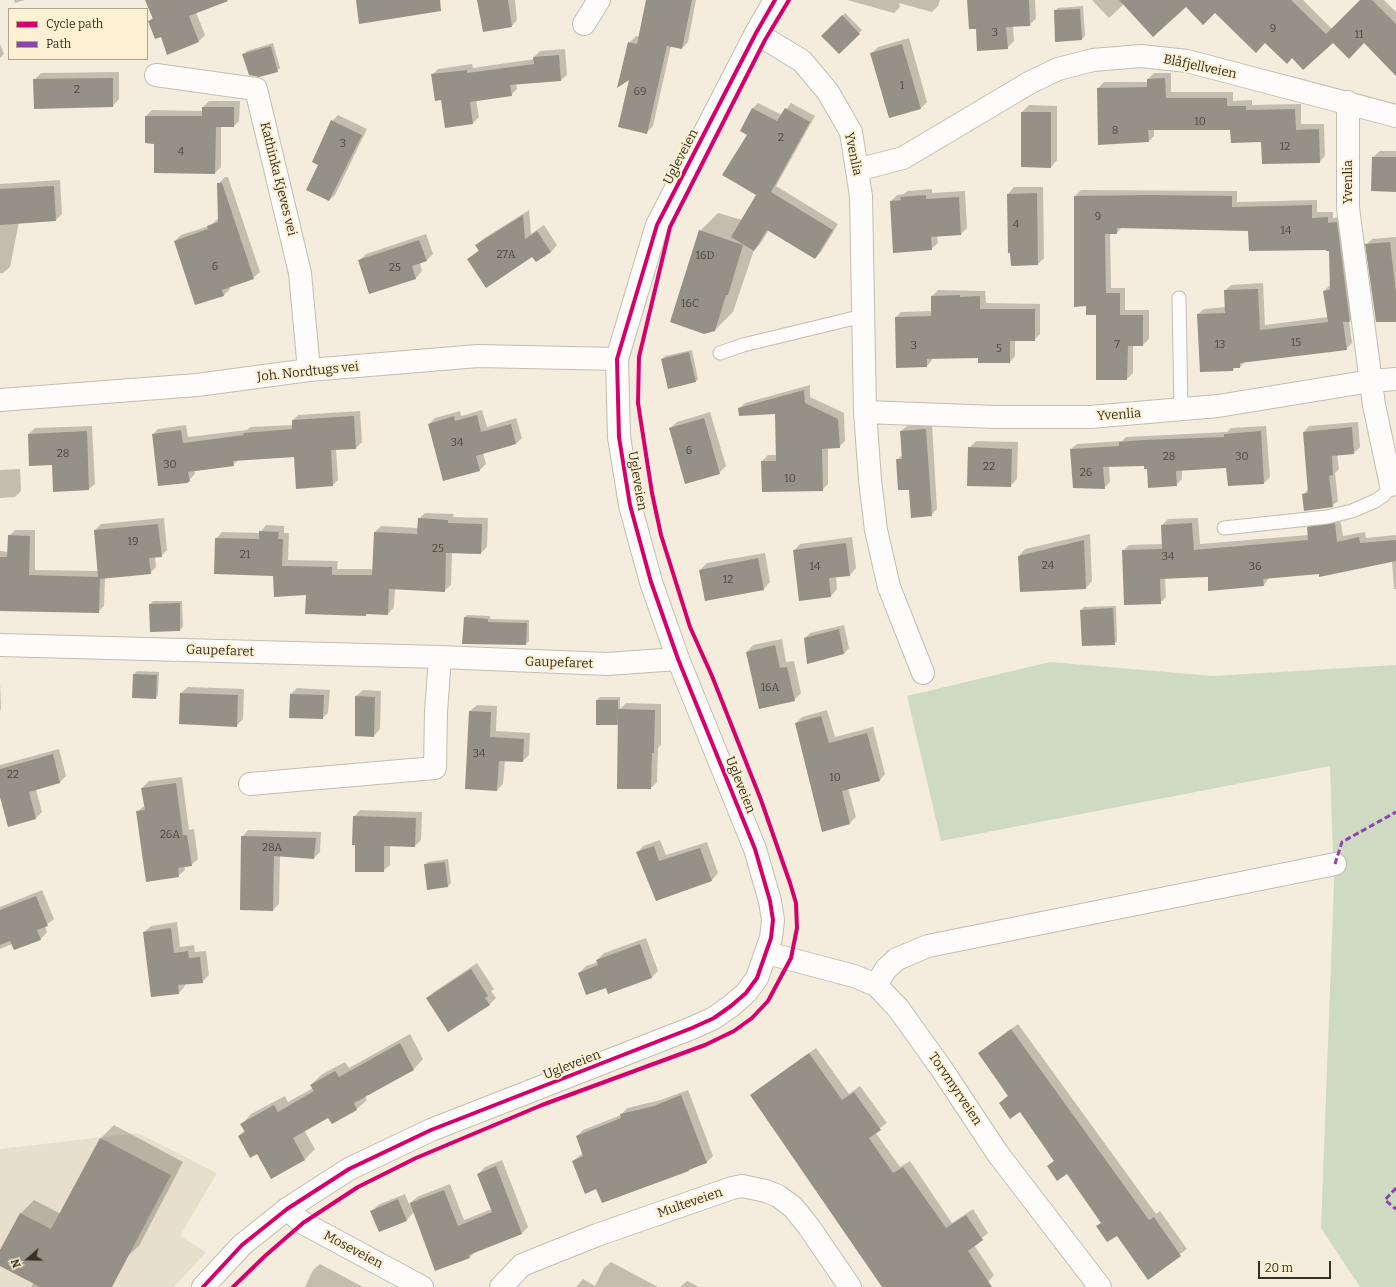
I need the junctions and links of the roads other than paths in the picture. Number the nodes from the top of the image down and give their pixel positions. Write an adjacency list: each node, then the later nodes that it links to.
1 (599, 0): 3 (street)
2 (775, 0): 4 (street, Ugleveien)
3 (584, 24)
4 (756, 33): 8 (street, Yvenlia); 12 (street, Ugleveien)
5 (156, 75): 13 (street, Kathinka Kjeves vei)
6 (1348, 102): 7 (street, Blåfjellveien); 8 (street, Blåfjellveien); 15 (street, Yvenlia)
7 (1396, 116)
8 (857, 170): 10 (street, Yvenlia)
9 (1179, 298): 17 (lane)
10 (863, 316): 11 (lane); 18 (street, Yvenlia)
11 (720, 353)
12 (617, 359): 13 (street, Joh. Nordtugs vei); 23 (street, Ugleveien)
13 (309, 370): 16 (street, Joh. Nordtugs vei)
14 (1396, 379): 15 (street, Yvenlia)
15 (1371, 381): 17 (street, Yvenlia); 19 (street, Yvenlia)
16 (0, 400)
17 (1181, 410): 18 (street, Yvenlia)
18 (865, 412): 24 (street, Yvenlia)
19 (1394, 486): 20 (lane, Yvenlia)
20 (1224, 528)
21 (0, 645): 22 (street, Gaupefaret)
22 (440, 657): 23 (street, Gaupefaret); 25 (street)
23 (678, 659): 27 (street, Ugleveien)
24 (922, 673)
25 (250, 784)
26 (1336, 864): 28 (street)
27 (767, 953): 28 (street, Torvmyrveien); 29 (street, Ugleveien)
28 (876, 985): 34 (street, Torvmyrveien)
29 (287, 1209): 30 (street, Ugleveien); 31 (street, Moseveien)
30 (203, 1287)
31 (422, 1287)
32 (502, 1287): 33 (street, Multeveien)
33 (850, 1287)
34 (1100, 1287)

